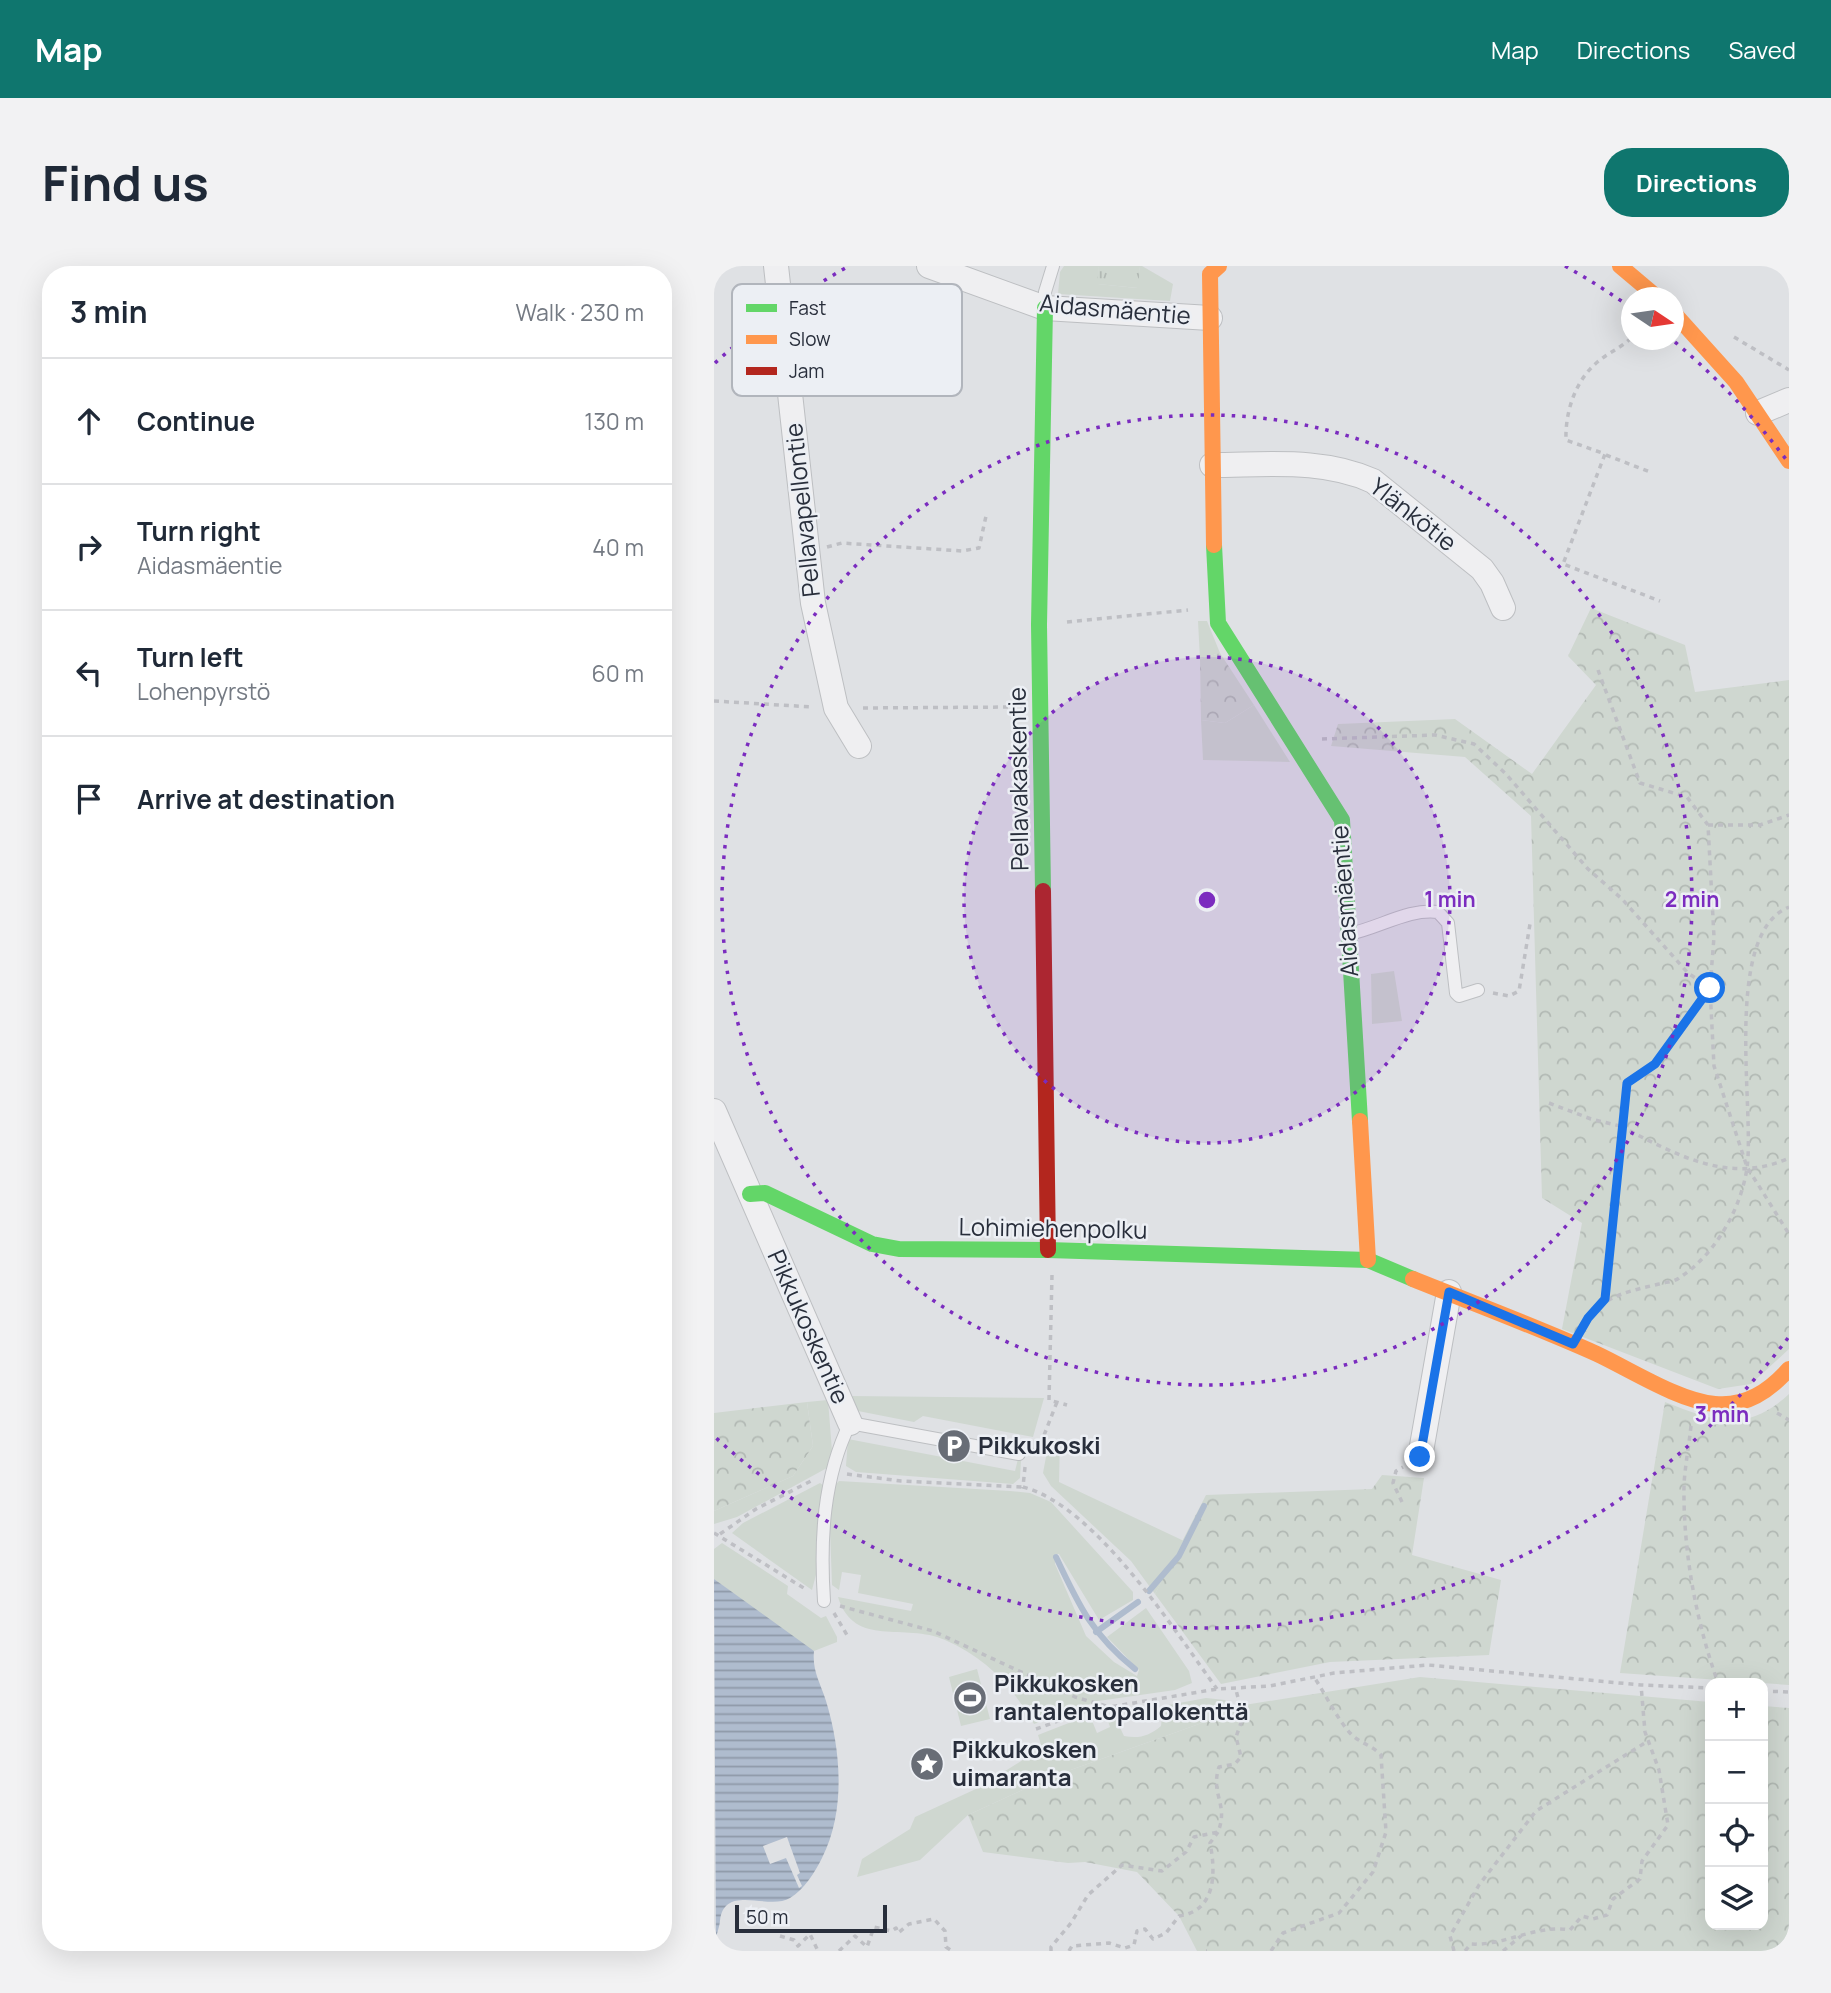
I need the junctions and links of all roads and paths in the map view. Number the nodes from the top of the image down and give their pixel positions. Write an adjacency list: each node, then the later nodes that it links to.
1 (776, 266): 6 (street, Pellavapellontie)
2 (929, 266): 8 (street, Aidasmäentie)
3 (1054, 266): 8 (lane)
4 (1620, 266): 7 (street)
5 (1209, 269): 9 (street)
6 (778, 284)
7 (1645, 287)
8 (1045, 308): 9 (street, Aidasmäentie); 26 (street, Pellavakaskentie)
9 (1210, 318): 19 (street, Aidasmäentie)
10 (1684, 323): 16 (street)
11 (1732, 336): 13 (path)
12 (1621, 346): 17 (path)
13 (1789, 370)
14 (790, 396): 22 (street, Pellavapellontie)
15 (1789, 400): 16 (street)
16 (1758, 413): 18 (street)
17 (1605, 454): 20 (path); 23 (path)
18 (1789, 461)
19 (1212, 465): 24 (street, Aidasmäentie); 25 (street, Ylänkötie)
20 (1650, 472)
21 (986, 516): 22 (path)
22 (807, 551): 30 (street, Pellavapellontie)
23 (1660, 601)
24 (1214, 608): 26 (path); 31 (street, Aidasmäentie)
25 (1503, 608)
26 (1039, 625): 29 (street, Pellavakaskentie)
27 (1598, 670): 34 (path)
28 (714, 701): 30 (path)
29 (1041, 707): 30 (path); 48 (street, Pellavakaskentie)
30 (836, 708): 32 (street, Pellavapellontie)
31 (1292, 740): 37 (street, Aidasmäentie); 38 (path)
32 (859, 746)
33 (1789, 815): 34 (path)
34 (1708, 825): 38 (path)
35 (1789, 907): 45 (path)
36 (1530, 924): 40 (path)
37 (1349, 934): 39 (lane); 49 (street, Aidasmäentie)
38 (1710, 988): 43 (path); 45 (path)
39 (1478, 990)
40 (1499, 994)
41 (1549, 1103): 43 (path)
42 (714, 1111): 46 (street, Pikkukoskentie)
43 (1620, 1126): 45 (path); 51 (path)
44 (1789, 1158): 45 (path)
45 (1747, 1167): 47 (path); 51 (path)
46 (750, 1194): 48 (street, Lohimiehenpolku); 57 (street, Pikkukoskentie)
47 (1789, 1234)
48 (1048, 1250): 49 (street, Lohimiehenpolku); 55 (path)
49 (1367, 1261): 50 (street)
50 (1449, 1292): 52 (street); 59 (street)
51 (1605, 1299): 52 (path)
52 (1573, 1344): 54 (street)
53 (1789, 1368): 54 (street)
54 (1694, 1399): 68 (path)
55 (1057, 1402): 56 (path); 58 (path)
56 (1067, 1405)
57 (850, 1423): 58 (lane, Pikkukoskentie); 60 (lane)
58 (1023, 1455): 61 (path)
59 (1420, 1457): 62 (path)
60 (830, 1472): 61 (path); 64 (path); 66 (lane)
61 (1023, 1488): 71 (path)
62 (1402, 1502)
63 (714, 1533): 64 (path)
64 (720, 1534): 65 (path)
65 (765, 1564)
66 (824, 1601): 75 (path)
67 (1314, 1677): 69 (path); 72 (path); 86 (path)
68 (1716, 1678)
69 (1642, 1685): 70 (path); 77 (path)
70 (1705, 1688)
71 (1217, 1689): 72 (path); 75 (path)
72 (1236, 1690): 78 (path)
73 (1768, 1691): 74 (path)
74 (1789, 1692)
75 (1111, 1707): 76 (path)
76 (1036, 1730)
77 (1648, 1741): 79 (path); 87 (path)
78 (1218, 1832): 84 (path); 85 (path)
79 (1523, 1935): 88 (path); 89 (path)
80 (780, 1936): 81 (path)
81 (818, 1951)
82 (839, 1951): 83 (path)
83 (952, 1951)
84 (1051, 1951)
85 (1069, 1951)
86 (1271, 1951)
87 (1454, 1951)
88 (1465, 1951)
89 (1503, 1951)

